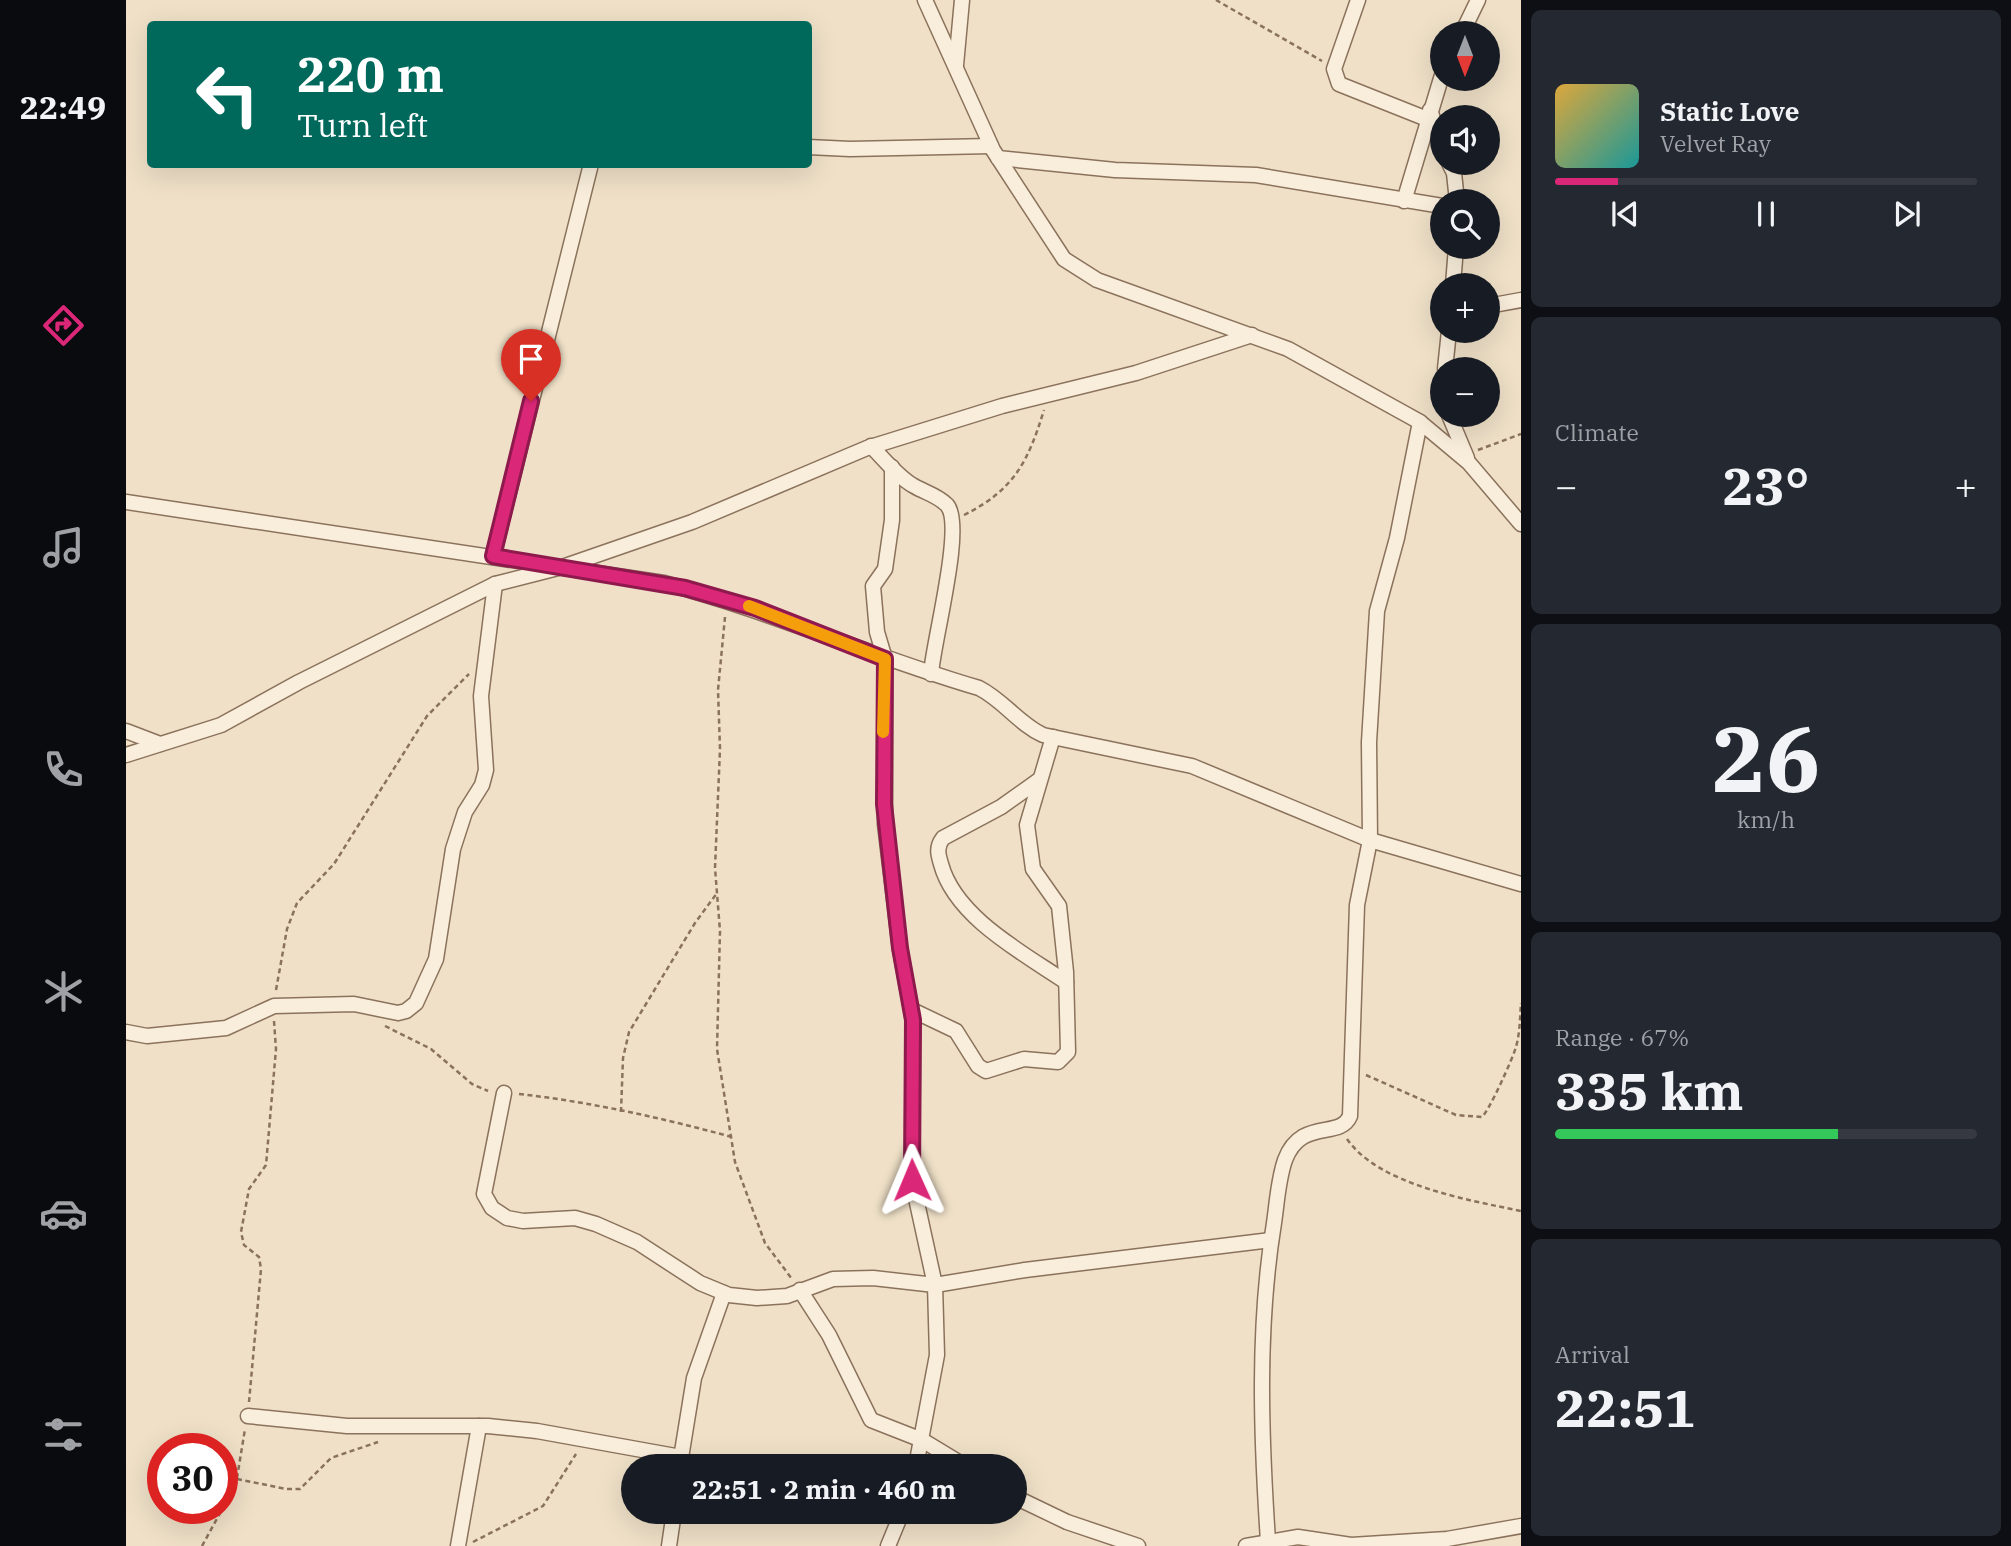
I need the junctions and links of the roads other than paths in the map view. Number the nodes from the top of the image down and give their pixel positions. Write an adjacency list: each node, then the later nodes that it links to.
1 (925, 0): 6 (street)
2 (962, 0): 6 (street)
3 (1358, 0): 8 (street)
4 (1478, 0): 5 (street)
5 (1468, 21)
6 (956, 68): 11 (street)
7 (1436, 91): 8 (street)
8 (1428, 115): 9 (street); 13 (street)
9 (1430, 119)
10 (812, 147): 11 (street)
11 (994, 152): 13 (street); 17 (street)
12 (590, 168): 25 (street)
13 (1404, 201): 14 (street)
14 (1430, 204)
15 (1521, 300): 16 (street)
16 (1500, 304)
17 (1252, 335): 18 (street); 20 (street)
18 (1420, 422): 21 (street); 35 (street)
19 (1454, 427): 21 (street)
20 (871, 446): 22 (street); 26 (street)
21 (1467, 459): 24 (street)
22 (892, 467): 28 (street); 29 (street)
23 (126, 502): 25 (street)
24 (1521, 524)
25 (493, 556): 26 (street)
26 (562, 567): 27 (street); 28 (street)
27 (495, 584): 32 (street); 39 (street)
28 (885, 659): 29 (street); 38 (street)
29 (931, 674): 31 (street)
30 (126, 731): 32 (street)
31 (1053, 737): 34 (street); 35 (street)
32 (160, 744): 33 (street)
33 (126, 755)
34 (1039, 779): 37 (street); 37 (street)
35 (1370, 840): 36 (street); 41 (street)
36 (1521, 884)
37 (1066, 982): 38 (street)
38 (912, 1010): 42 (street)
39 (126, 1032)
40 (504, 1093): 44 (street)
41 (1271, 1240): 42 (street); 56 (street)
42 (935, 1285): 43 (street); 47 (street)
43 (800, 1290): 44 (street); 47 (street)
44 (724, 1293): 49 (street)
45 (248, 1416): 46 (street)
46 (479, 1426): 48 (street); 58 (street)
47 (922, 1440): 50 (street); 51 (street)
48 (647, 1454)
49 (681, 1454)
50 (919, 1454)
51 (945, 1454)
52 (1027, 1503): 61 (street)
53 (672, 1524): 59 (street)
54 (897, 1524): 60 (street)
55 (1521, 1526): 57 (street)
56 (1268, 1541): 57 (street); 62 (street)
57 (1350, 1545)
58 (458, 1546)
59 (669, 1546)
60 (888, 1546)
61 (1138, 1546)
62 (1246, 1546)

